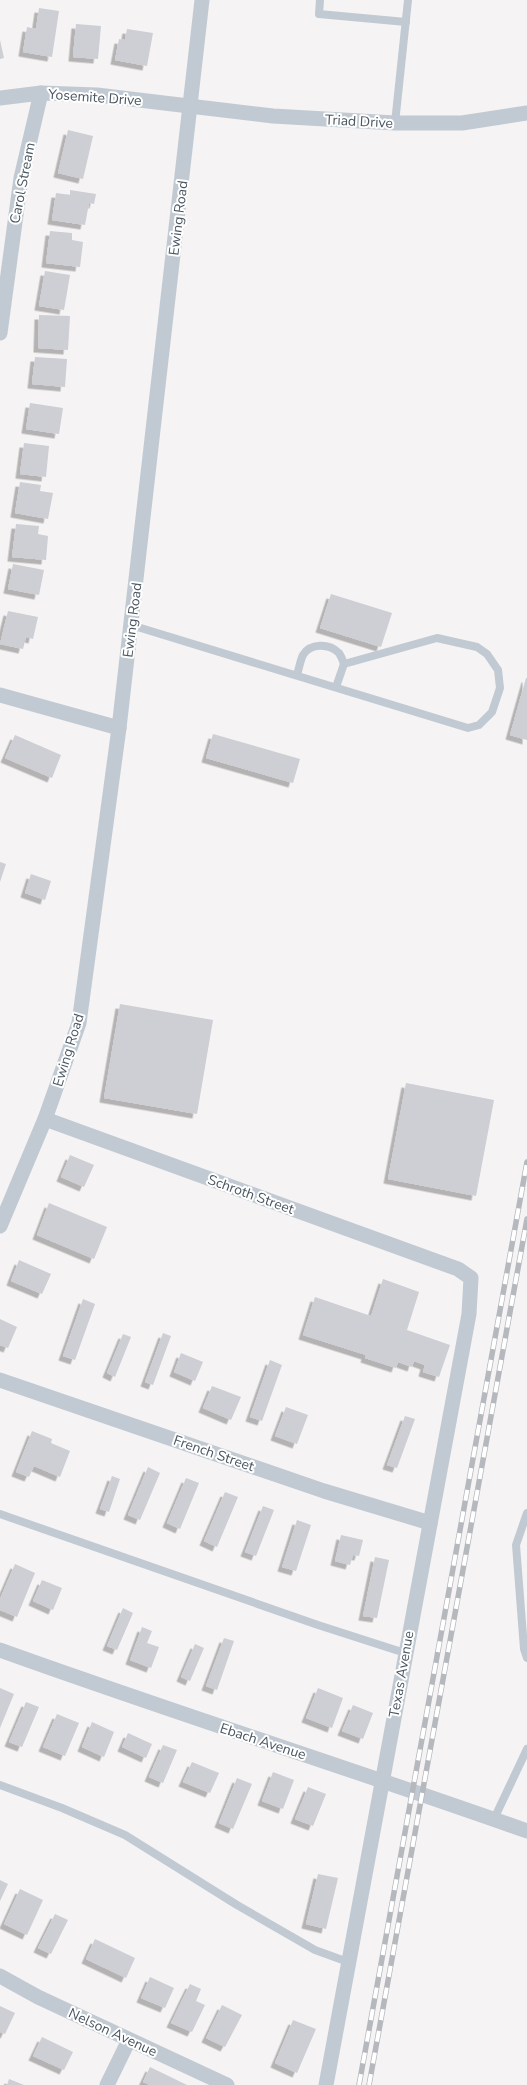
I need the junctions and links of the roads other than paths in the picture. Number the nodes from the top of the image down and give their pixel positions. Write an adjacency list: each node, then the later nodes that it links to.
1 (202, 0): 7 (street, Ewing Road)
2 (320, 0): 4 (lane)
3 (408, 0): 4 (lane)
4 (406, 22): 9 (lane)
5 (40, 93): 6 (street, Yosemite Drive); 7 (street, Yosemite Drive); 10 (street, Carol Stream)
6 (0, 98)
7 (191, 106): 9 (street, Triad Drive); 11 (street, Ewing Road)
8 (527, 113): 9 (street, Triad Drive)
9 (395, 123)
10 (0, 333)
11 (131, 625): 13 (lane); 16 (street, Ewing Road)
12 (344, 664): 13 (lane); 14 (lane); 14 (lane)
13 (297, 675): 14 (lane)
14 (336, 687)
15 (0, 695): 16 (street)
16 (119, 728): 17 (street, Ewing Road)
17 (45, 1119): 18 (street, Ewing Road); 19 (street, Schroth Street)
18 (0, 1226)
19 (458, 1269): 23 (street, Texas Avenue)
20 (0, 1380): 23 (street, French Street)
21 (527, 1513): 26 (lane)
22 (0, 1514): 25 (lane)
23 (430, 1523): 25 (street, Texas Avenue)
24 (0, 1650): 28 (street, Ebach Avenue)
25 (405, 1653): 28 (street, Texas Avenue)
26 (527, 1658)
27 (527, 1749): 30 (lane)
28 (382, 1779): 30 (street, Ebach Avenue); 32 (street, Texas Avenue)
29 (0, 1785): 32 (lane)
30 (494, 1819): 31 (street, Ebach Avenue)
31 (527, 1831)
32 (348, 1962): 37 (street, Texas Avenue)
33 (0, 1976): 34 (street, Nelson Avenue)
34 (129, 2040): 35 (street); 36 (street, Nelson Avenue)
35 (106, 2085)
36 (227, 2085)
37 (326, 2085)

